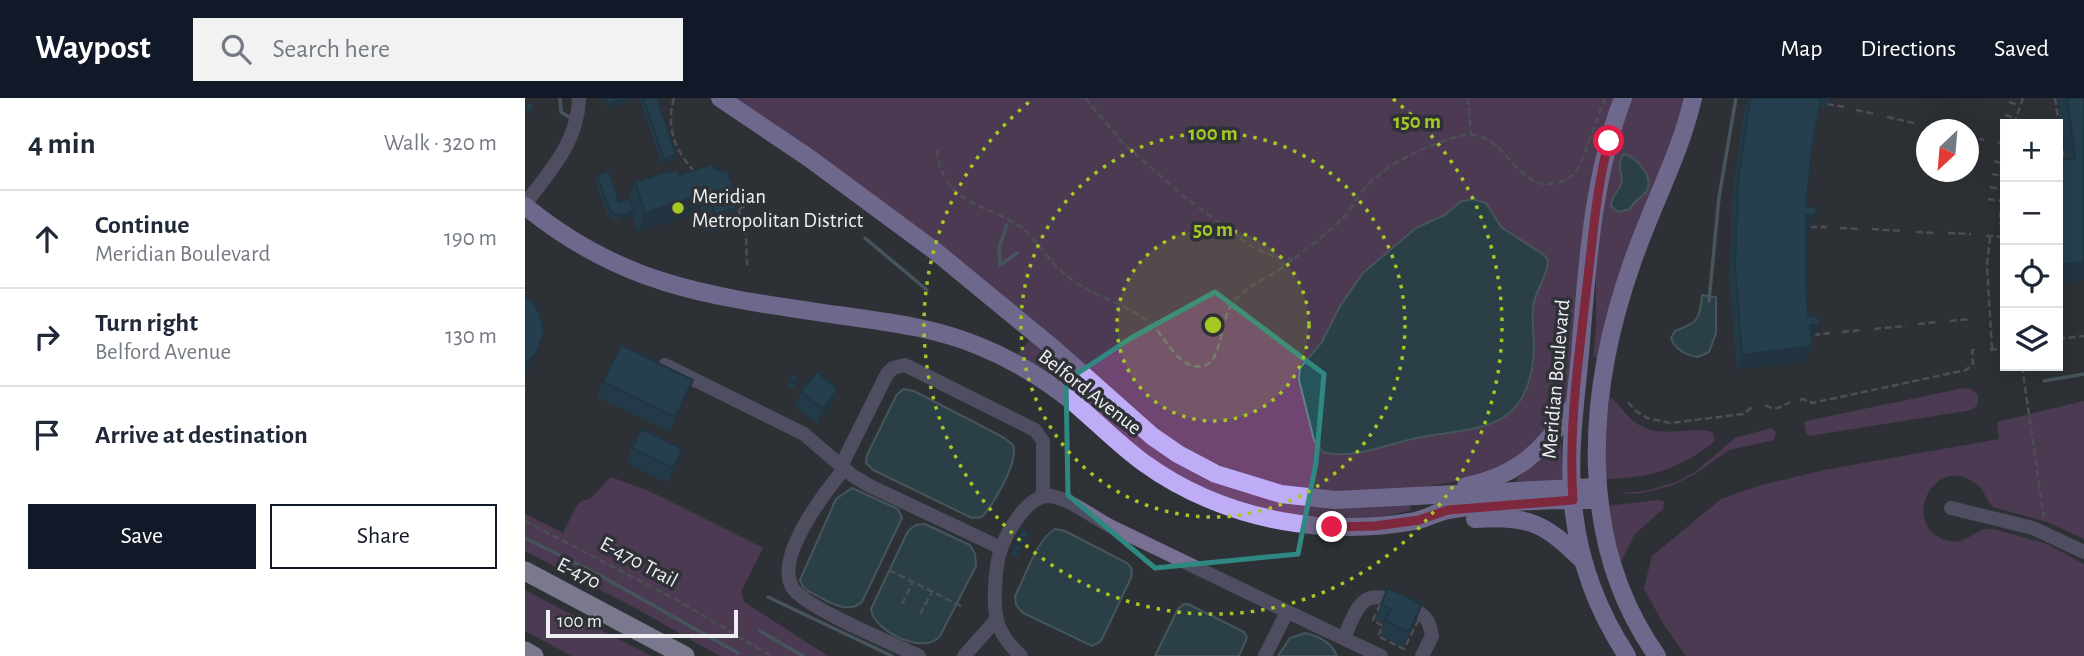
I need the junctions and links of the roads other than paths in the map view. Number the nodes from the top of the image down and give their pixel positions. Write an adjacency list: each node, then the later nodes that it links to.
1 (579, 98): 5 (street)
2 (720, 98): 9 (main road, Belford Avenue)
3 (1623, 98): 7 (main road, Meridian Boulevard)
4 (1693, 98): 11 (main road)
5 (525, 205): 14 (main road, Belford Avenue)
6 (665, 365): 8 (street)
7 (1575, 403): 9 (main road); 10 (main road, Meridian Boulevard)
8 (843, 467): 12 (street); 15 (street); 25 (street)
9 (1446, 493): 10 (main road, Belford Avenue)
10 (1572, 493): 11 (main road, Belford Avenue); 14 (main road, Belford Avenue); 17 (main road, Meridian Boulevard)
11 (1597, 494): 32 (main road)
12 (1043, 496): 15 (street); 19 (street)
13 (1951, 508): 16 (street)
14 (1415, 521): 17 (main road)
15 (1001, 548): 20 (street)
16 (2084, 552)
17 (1584, 562): 31 (main road, Meridian Boulevard)
18 (525, 571): 24 (highway, E-470)
19 (1287, 612): 21 (street); 28 (street)
20 (997, 620): 26 (street); 27 (street)
21 (1344, 638): 29 (street); 30 (street)
22 (525, 651): 23 (highway)
23 (534, 656)
24 (685, 656)
25 (919, 656)
26 (964, 656)
27 (1021, 656)
28 (1265, 656)
29 (1381, 656)
30 (1422, 656)
31 (1627, 656)
32 (1657, 656)

